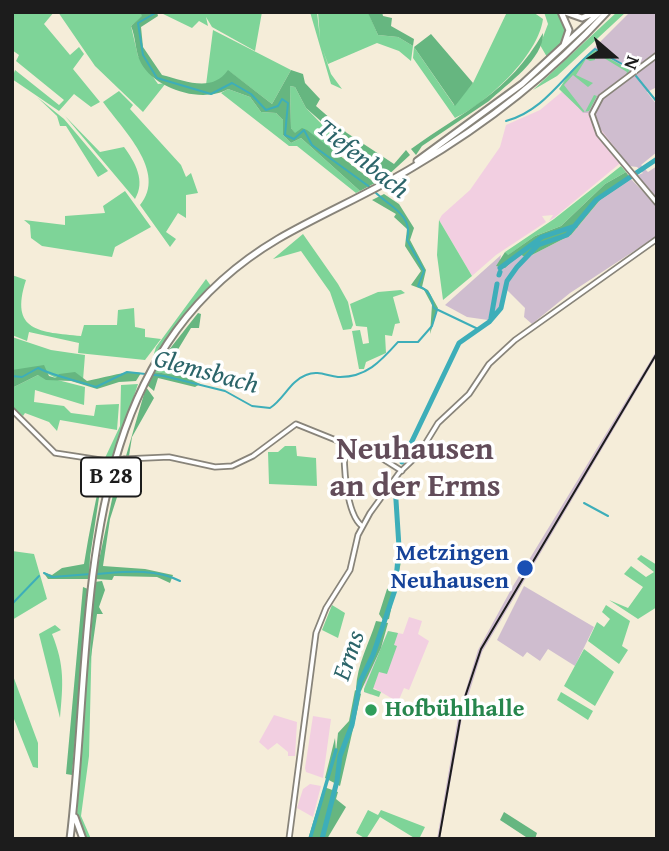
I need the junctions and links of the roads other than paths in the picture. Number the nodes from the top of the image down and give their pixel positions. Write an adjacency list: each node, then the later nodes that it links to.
1 (563, 12): 2 (main road); 3 (main road)
2 (603, 13): 3 (main road, B 28); 5 (main road, B 28)
3 (562, 49): 5 (main road, B 28)
4 (657, 55): 6 (street)
5 (398, 175): 12 (main road, B 28)
6 (657, 203)
7 (657, 239): 10 (street)
8 (12, 410): 9 (street, bridge)
9 (345, 444): 10 (street); 11 (street)
10 (402, 471): 11 (street)
11 (362, 526): 15 (street)
12 (74, 811): 13 (main road, B 28); 14 (main road)
13 (70, 839)
14 (83, 839)
15 (289, 839)

